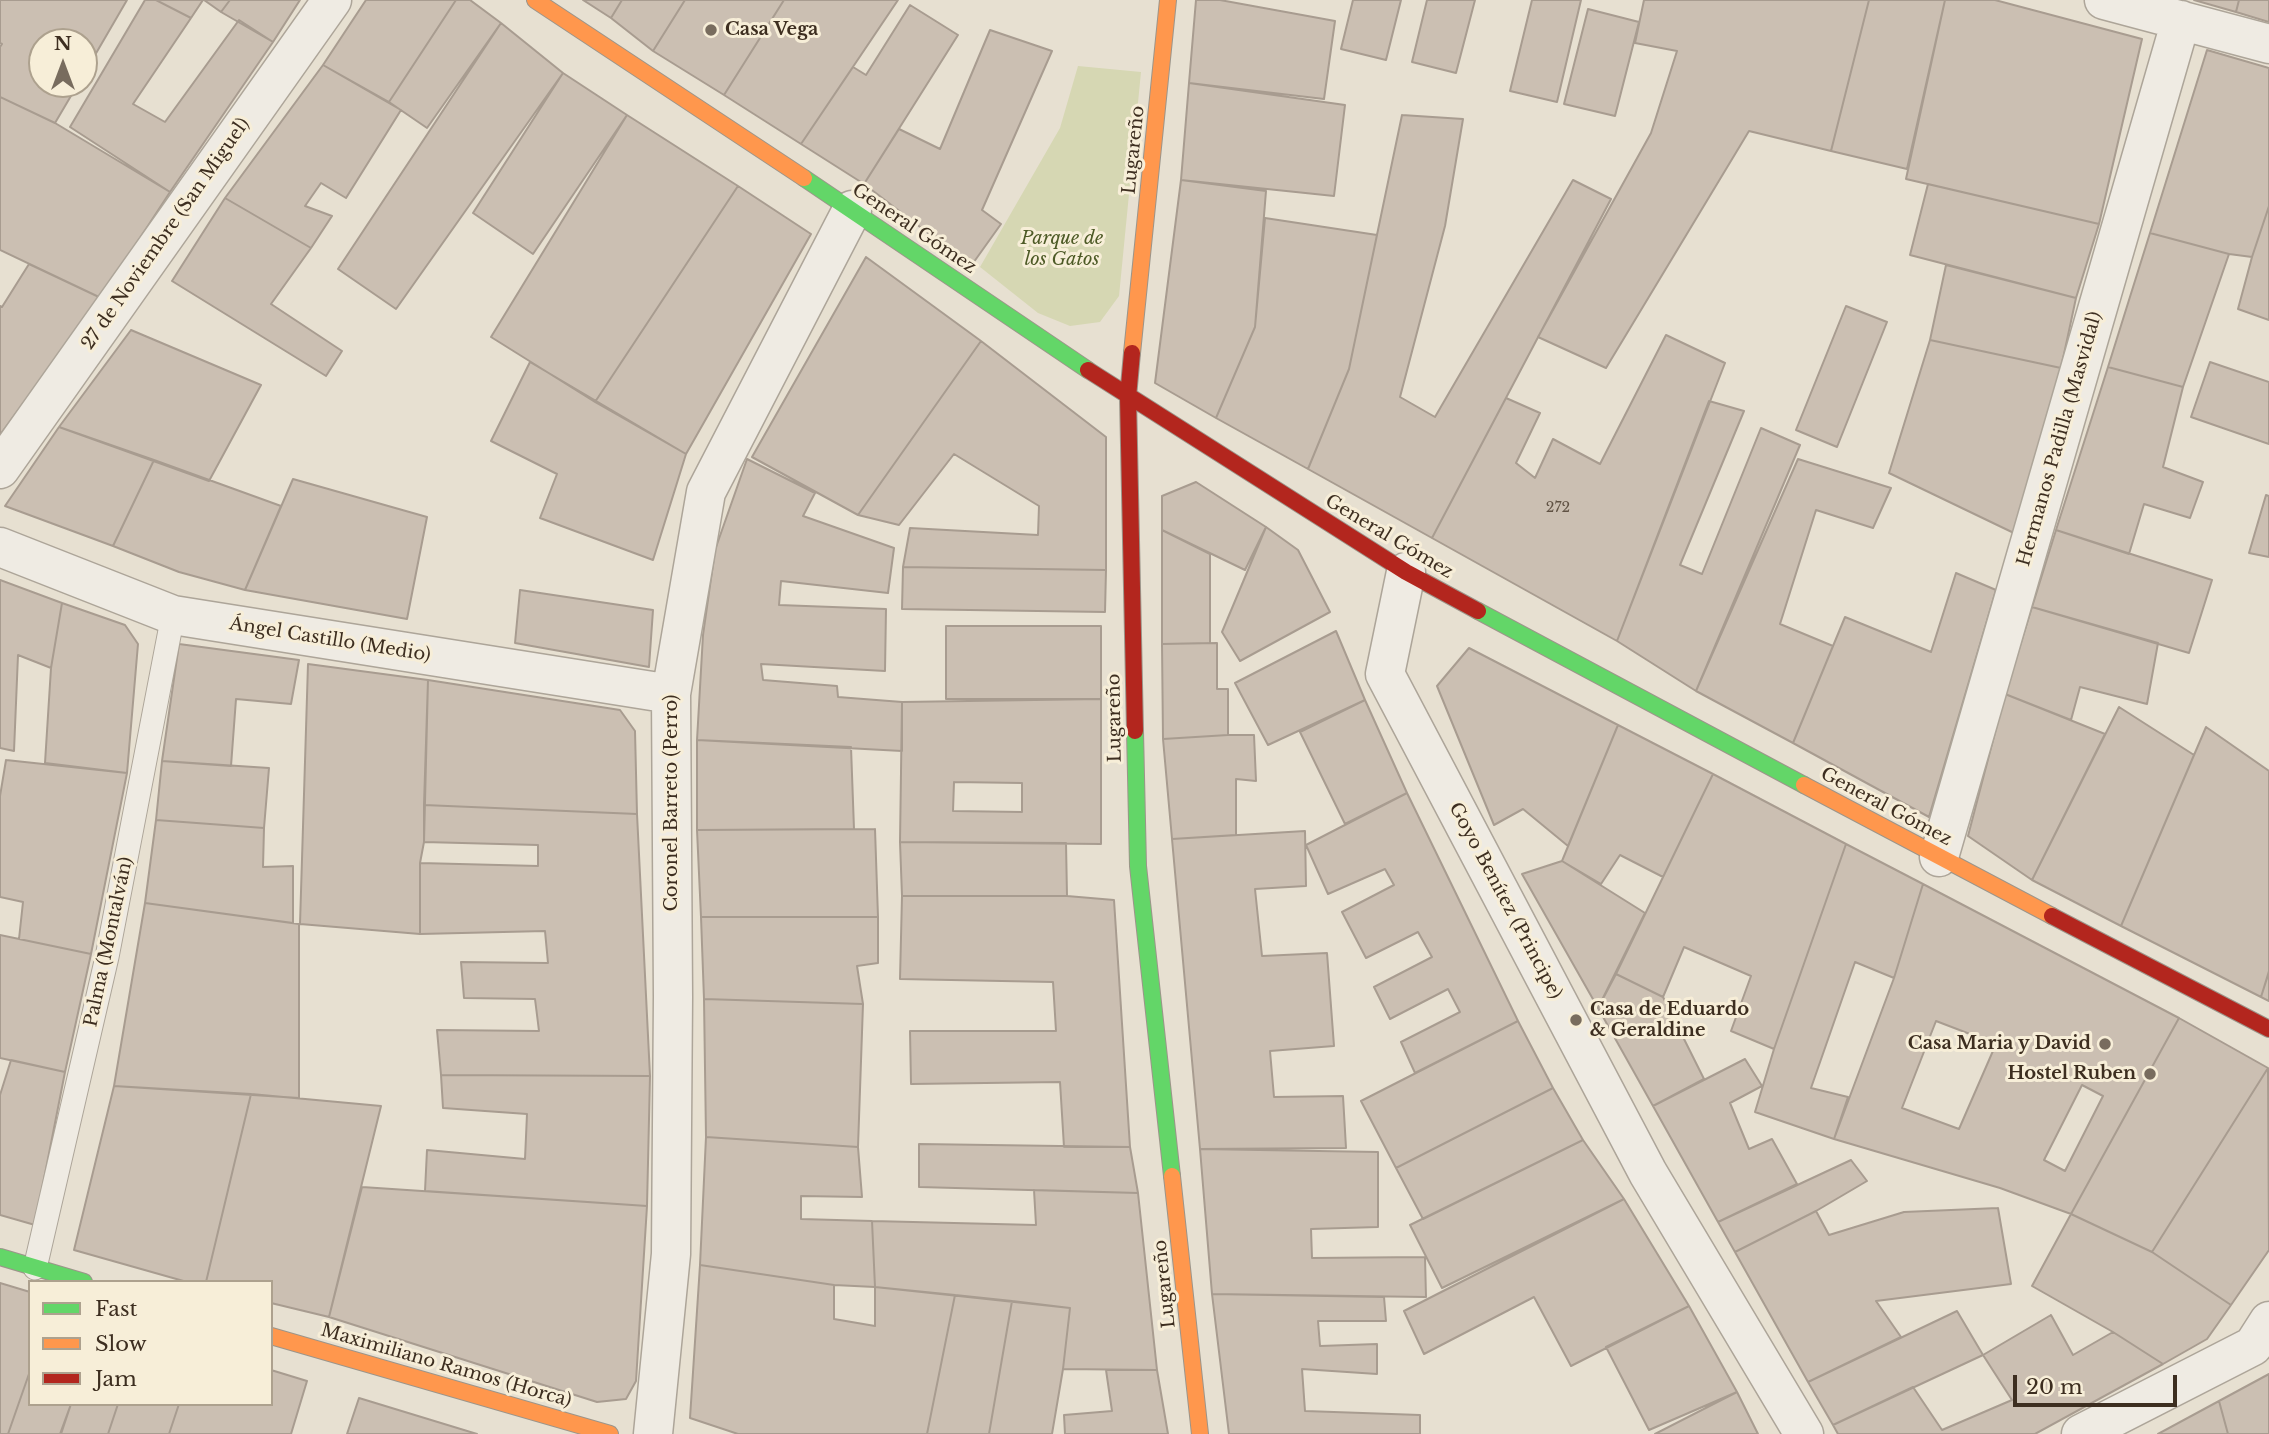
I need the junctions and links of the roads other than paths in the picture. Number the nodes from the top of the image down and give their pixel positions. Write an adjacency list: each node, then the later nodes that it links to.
1 (332, 0): 13 (street, 27 de Noviembre (San Miguel))
2 (535, 0): 7 (main road, General Gómez)
3 (1168, 0): 8 (main road, Lugareño)
4 (2104, 0): 5 (street)
5 (2181, 20): 6 (street); 18 (street, Hermanos Padilla (Masvidal))
6 (2269, 44)
7 (852, 210): 10 (main road, General Gómez); 17 (street, Coronel Barreto (Perro))
8 (1137, 318): 9 (main road); 12 (main road, Lugareño)
9 (1121, 333)
10 (1060, 352): 11 (main road); 12 (main road, General Gómez)
11 (1095, 352)
12 (1128, 397): 15 (main road, General Gómez); 27 (main road, Lugareño)
13 (0, 469)
14 (0, 547): 16 (street, Ángel Castillo (Medio))
15 (1406, 572): 18 (main road, General Gómez); 28 (street, Goyo Benítez (Principe))
16 (173, 615): 17 (street, Ángel Castillo (Medio)); 21 (lane, Palma (Montalván))
17 (671, 694): 26 (street, Coronel Barreto (Perro))
18 (1939, 857): 19 (main road, General Gómez)
19 (2269, 1029)
20 (0, 1256): 21 (main road)
21 (35, 1268): 22 (main road)
22 (77, 1280)
23 (2269, 1321): 29 (street)
24 (273, 1337): 25 (main road, Maximiliano Ramos (Horca))
25 (610, 1434)
26 (653, 1434)
27 (1200, 1434)
28 (1804, 1434)
29 (2081, 1434)

